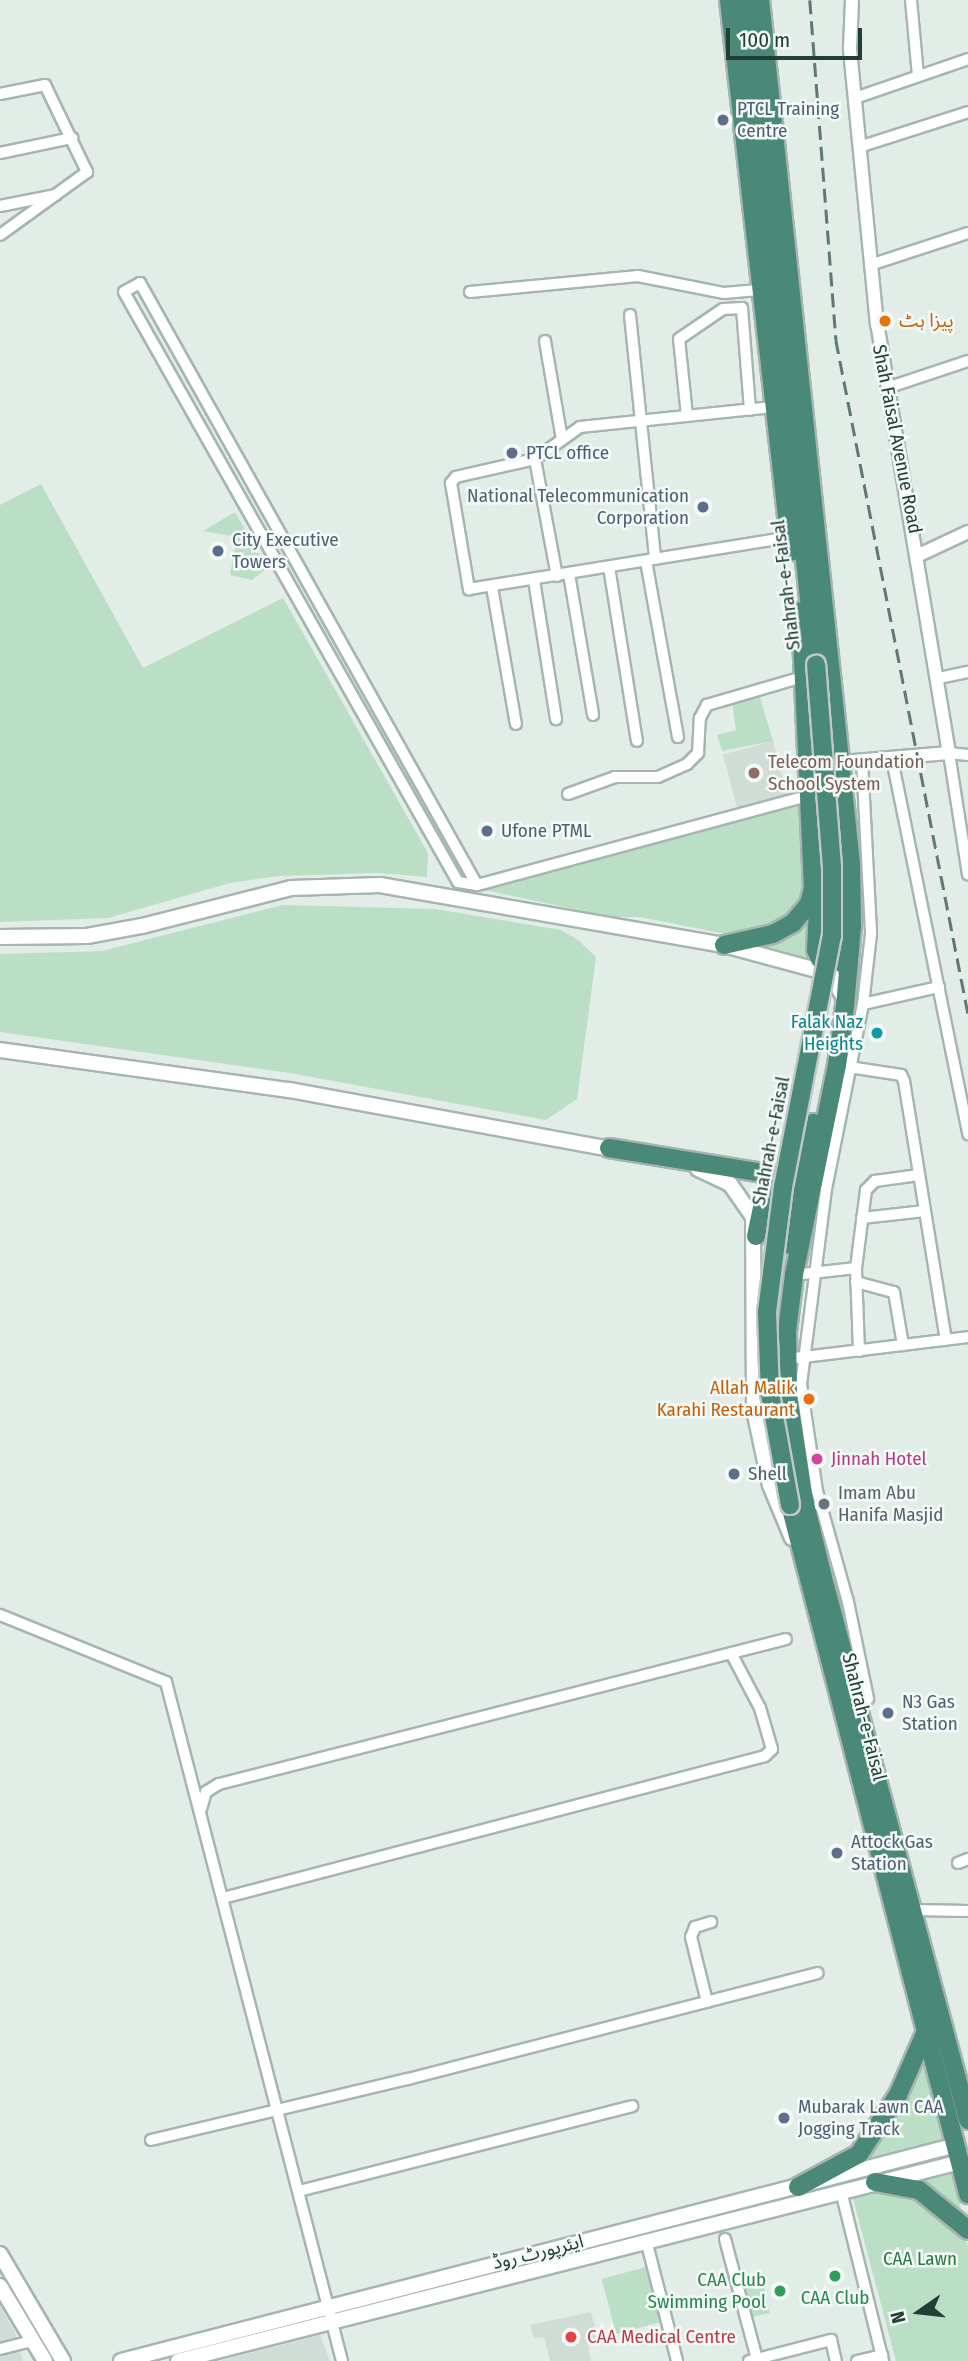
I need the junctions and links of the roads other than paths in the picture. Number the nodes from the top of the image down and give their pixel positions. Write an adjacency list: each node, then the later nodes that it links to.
1 (729, 0): 20 (highway)
2 (746, 0): 7 (highway)
3 (760, 0): 7 (highway)
4 (852, 0): 10 (street, Shah Faisal Avenue Road)
5 (911, 0): 8 (street)
6 (968, 59): 8 (street)
7 (760, 74): 43 (highway, Shahrah-e-Faisal); 59 (highway, Shahrah-e-Faisal)
8 (918, 76): 10 (street)
9 (0, 94): 12 (street)
10 (855, 98): 13 (street, Shah Faisal Avenue Road)
11 (968, 112): 13 (street)
12 (72, 138): 14 (street); 15 (street)
13 (859, 147): 19 (street, Shah Faisal Avenue Road)
14 (0, 153)
15 (60, 194): 16 (street); 18 (street)
16 (0, 206)
17 (968, 233): 19 (street)
18 (0, 235)
19 (870, 265): 25 (street, Shah Faisal Avenue Road)
20 (761, 290): 21 (street); 27 (highway)
21 (470, 292)
22 (630, 315): 31 (street)
23 (545, 341): 32 (street)
24 (968, 361): 25 (street)
25 (887, 388): 36 (street, Shah Faisal Avenue Road)
26 (208, 406): 29 (street); 29 (street); 45 (street)
27 (772, 407): 28 (street); 35 (highway)
28 (750, 410): 30 (street); 30 (street)
29 (193, 415): 48 (street)
30 (687, 416): 31 (street)
31 (640, 421): 32 (street); 37 (street)
32 (562, 439): 33 (street)
33 (534, 459): 40 (street); 42 (street)
34 (968, 533): 36 (street)
35 (789, 537): 37 (street); 44 (highway)
36 (919, 555): 49 (street, Shah Faisal Avenue Road)
37 (650, 560): 38 (street); 53 (street)
38 (609, 567): 39 (street); 54 (street)
39 (569, 574): 40 (street); 50 (street)
40 (557, 576): 41 (street)
41 (534, 580): 42 (street); 51 (street)
42 (492, 587): 52 (street)
43 (807, 589): 44 (highway); 46 (highway, Shahrah-e-Faisal)
44 (799, 618): 46 (highway)
45 (356, 669): 48 (street); 65 (street)
46 (810, 671): 60 (street); 61 (highway); 90 (highway, Shahrah-e-Faisal, bridge)
47 (968, 672): 49 (street)
48 (341, 678): 65 (street)
49 (939, 678): 55 (street, Shah Faisal Avenue Road)
50 (593, 715)
51 (556, 719)
52 (516, 724)
53 (678, 737)
54 (637, 741)
55 (949, 753): 56 (street); 57 (street); 64 (street, Shah Faisal Avenue Road)
56 (968, 755)
57 (892, 759): 58 (street); 68 (street)
58 (862, 760): 59 (street); 69 (street)
59 (842, 762): 63 (highway, Shahrah-e-Faisal)
60 (568, 794)
61 (810, 795): 62 (highway); 65 (street)
62 (813, 848): 63 (highway); 67 (highway)
63 (851, 865): 69 (highway, Shahrah-e-Faisal)
64 (968, 875)
65 (477, 886)
66 (0, 937): 67 (main road)
67 (724, 945): 69 (main road)
68 (939, 987): 69 (street); 73 (street)
69 (854, 1005): 71 (street); 72 (highway); 82 (highway, Shahrah-e-Faisal)
70 (0, 1050): 74 (main road)
71 (849, 1067): 75 (street); 81 (street)
72 (813, 1124): 74 (highway); 76 (highway)
73 (968, 1134)
74 (609, 1148): 79 (main road)
75 (919, 1175): 77 (street); 78 (street)
76 (794, 1206): 79 (highway); 84 (highway)
77 (925, 1210): 78 (street); 85 (street)
78 (862, 1218): 80 (street)
79 (756, 1236): 90 (main road)
80 (856, 1268): 81 (street); 83 (street)
81 (813, 1273): 82 (street); 89 (street)
82 (794, 1275): 84 (highway, Shahrah-e-Faisal)
83 (856, 1282): 87 (street); 88 (street)
84 (787, 1331): 89 (highway, Shahrah-e-Faisal)
85 (946, 1340): 86 (street); 87 (street)
86 (967, 1341)
87 (903, 1345): 88 (street)
88 (859, 1350): 89 (street)
89 (796, 1358): 94 (street); 97 (highway, Shahrah-e-Faisal)
90 (803, 1565): 102 (highway, Shahrah-e-Faisal)
91 (0, 1615): 95 (street)
92 (786, 1639): 93 (street)
93 (731, 1653): 95 (street); 96 (street)
94 (868, 1699)
95 (201, 1809): 96 (street)
96 (223, 1898): 104 (street)
97 (914, 1910): 98 (street); 105 (highway, Shahrah-e-Faisal)
98 (968, 1911)
99 (710, 1923): 101 (street)
100 (817, 1973): 101 (street)
101 (707, 2002): 104 (street)
102 (927, 2029): 107 (highway, Shahrah-e-Faisal); 109 (highway)
103 (632, 2106): 110 (street)
104 (279, 2109): 106 (street); 110 (street)
105 (968, 2120)
106 (151, 2140)
107 (958, 2153): 108 (main road, ایئرپورٹ روڈ); 109 (main road, ایئرپورٹ روڈ); 112 (highway, Shahrah-e-Faisal)
108 (875, 2182): 111 (main road, ایئرپورٹ روڈ); 113 (highway)
109 (798, 2187): 118 (main road, ایئرپورٹ روڈ)
110 (299, 2191): 118 (street)
111 (841, 2191): 115 (main road, ایئرپورٹ روڈ); 121 (street)
112 (968, 2194)
113 (968, 2230)
114 (725, 2239): 122 (street)
115 (646, 2240): 118 (main road, ایئرپورٹ روڈ); 126 (street)
116 (0, 2254): 120 (main road)
117 (0, 2286): 120 (main road)
118 (330, 2313): 123 (main road, ایئرپورٹ روڈ); 124 (main road, ایئرپورٹ روڈ); 125 (street)
119 (0, 2349): 120 (street)
120 (48, 2356)
121 (883, 2358): 128 (street)
122 (753, 2360): 127 (street)
123 (121, 2361)
124 (178, 2361)
125 (342, 2361)
126 (677, 2361)
127 (836, 2361)
128 (857, 2361)

